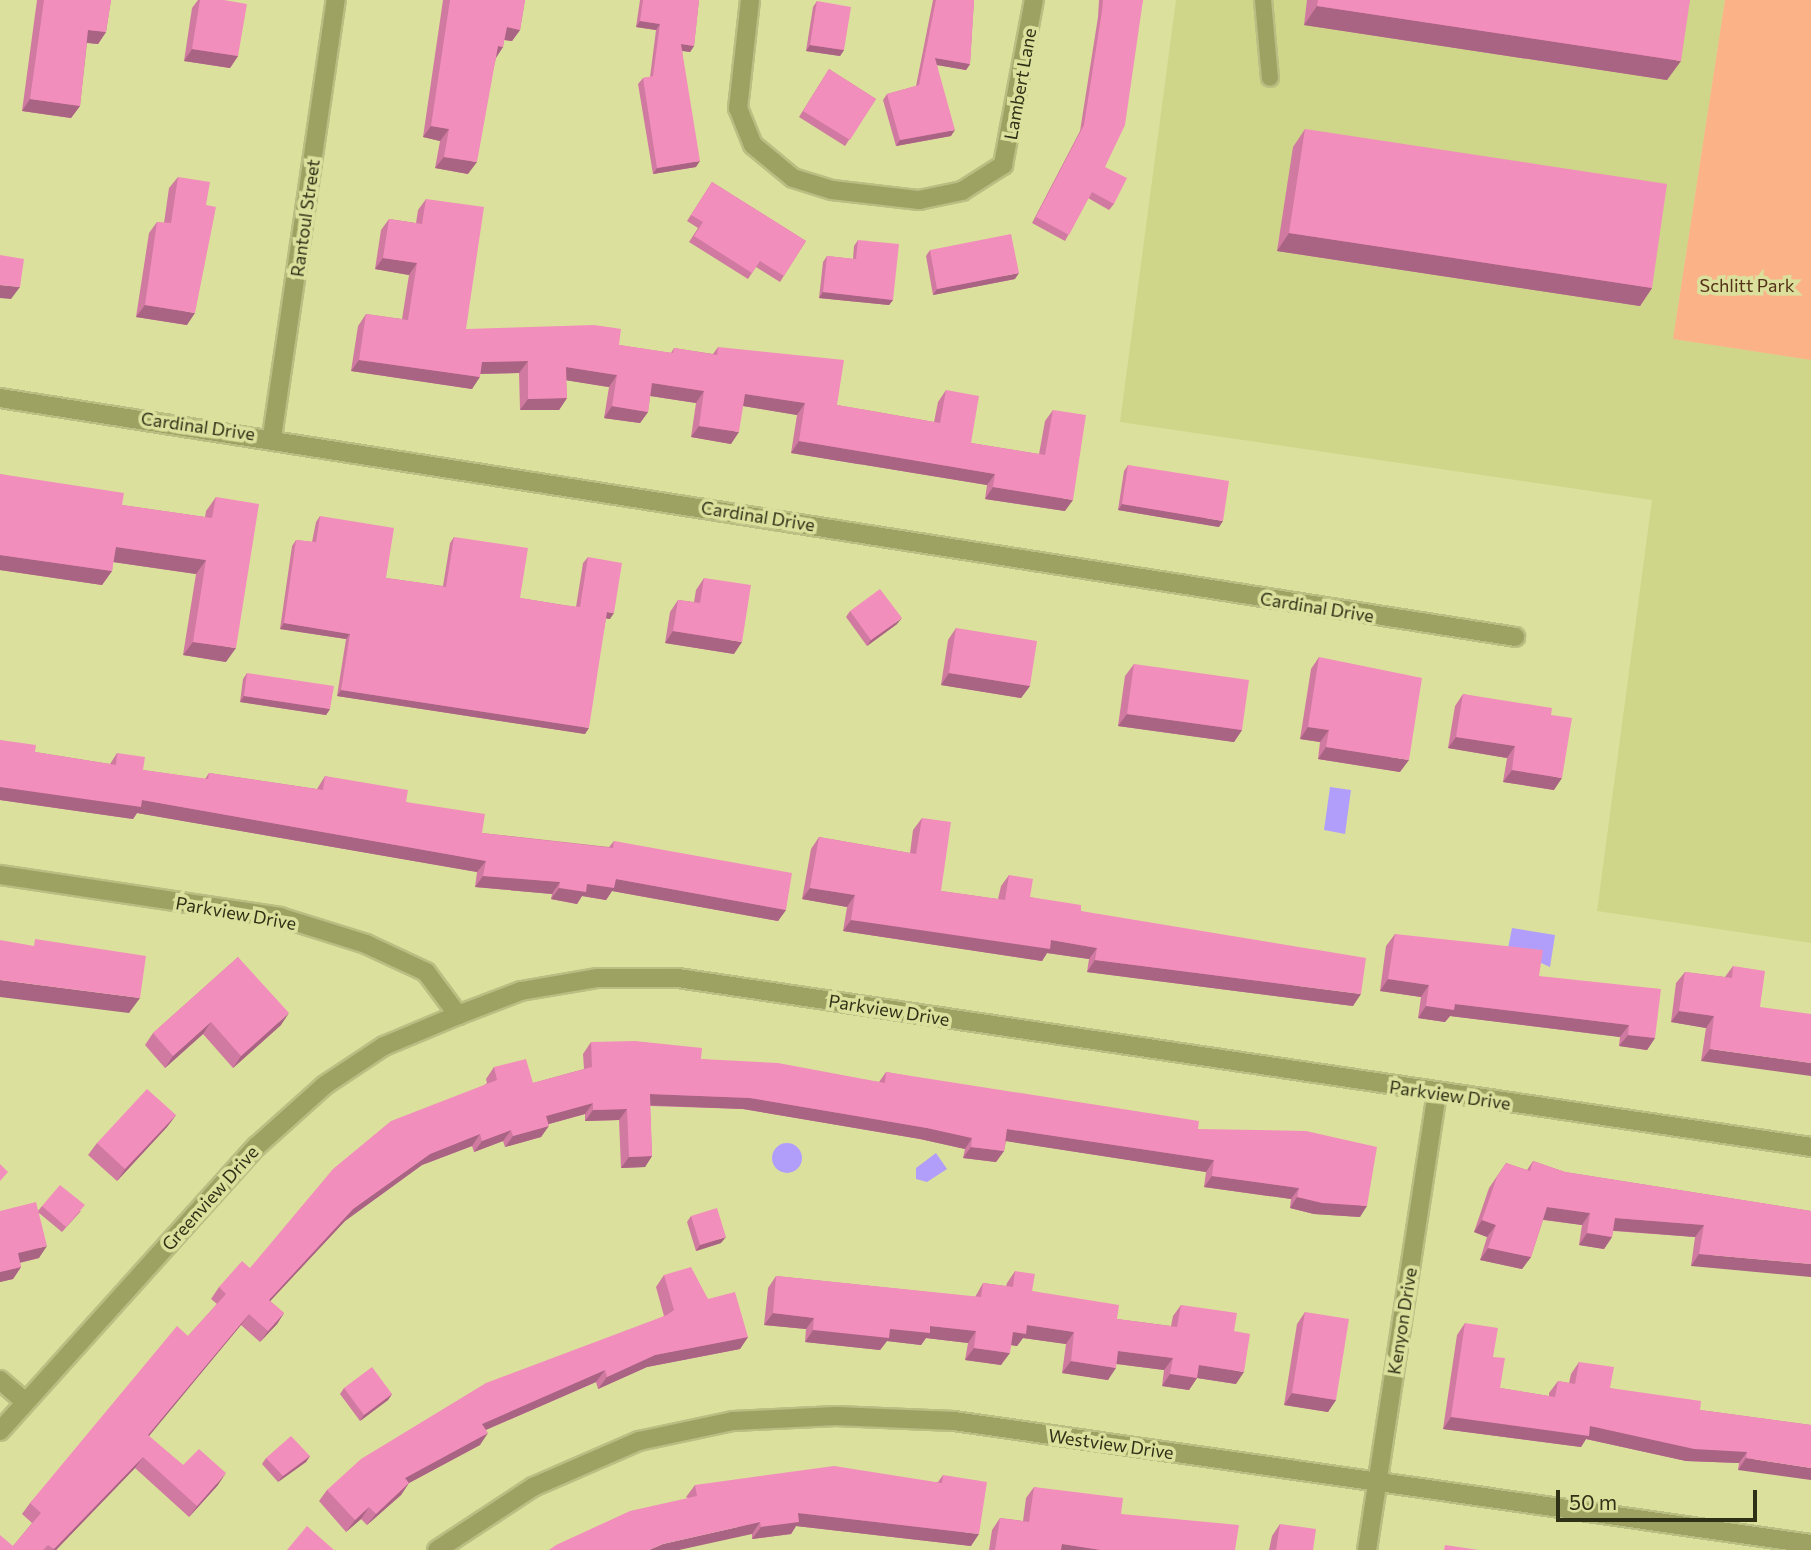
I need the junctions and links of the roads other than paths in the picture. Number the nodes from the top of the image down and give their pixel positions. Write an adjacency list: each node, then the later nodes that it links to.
1 (336, 0): 7 (street, Rantoul Street)
2 (750, 0): 3 (street, Lambert Lane)
3 (1034, 0)
4 (1263, 0): 5 (lane)
5 (1270, 78)
6 (0, 398): 7 (street, Cardinal Drive)
7 (272, 437): 8 (street, Cardinal Drive)
8 (1515, 637)
9 (0, 875): 10 (street, Parkview Drive)
10 (458, 1015): 11 (street, Parkview Drive); 14 (street, Greenview Drive)
11 (1437, 1093): 12 (street, Parkview Drive); 16 (street, Kenyon Drive)
12 (1811, 1147)
13 (0, 1380): 14 (street)
14 (25, 1402): 15 (street, Greenview Drive)
15 (0, 1430)
16 (1378, 1483): 17 (street, Westview Drive); 18 (street, Westview Drive); 19 (street, Kenyon Drive)
17 (1811, 1544)
18 (437, 1550)
19 (1367, 1550)

